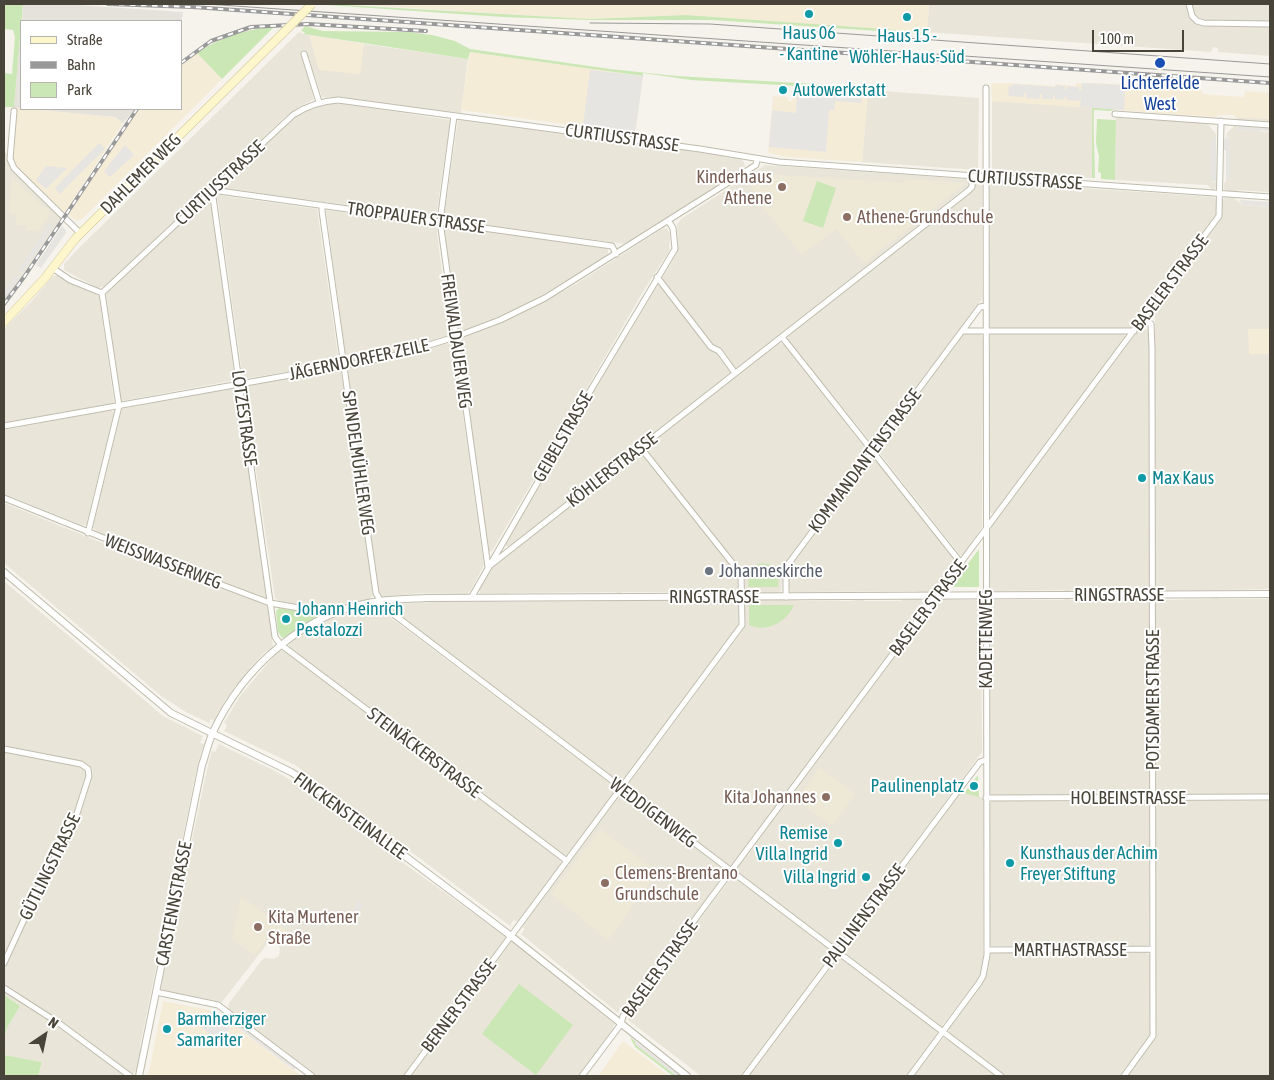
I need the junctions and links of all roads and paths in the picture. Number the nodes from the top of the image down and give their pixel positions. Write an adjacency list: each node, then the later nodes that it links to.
1 (312, 4): 22 (main road, DAHLEMER WEG, bridge)
2 (1189, 4): 3 (street)
3 (1270, 24)
4 (304, 54): 6 (street)
5 (986, 88): 15 (street, KADETTENWEG)
6 (319, 102): 9 (street, CURTIUSSTRASSE); 16 (street, CURTIUSSTRASSE)
7 (14, 111): 12 (street)
8 (1115, 114): 10 (street)
9 (454, 116): 13 (street, CURTIUSSTRASSE); 20 (street, FREIWALDAUER WEG)
10 (1222, 121): 11 (street); 17 (street, BASELER STRASSE)
11 (1270, 125)
12 (7, 158): 22 (street)
13 (757, 159): 14 (street, CURTIUSSTRASSE); 21 (street, JÄGERNDORFER ZEILE)
14 (972, 177): 15 (street, CURTIUSSTRASSE); 34 (street, KÖHLERSTRASSE)
15 (986, 178): 17 (street, CURTIUSSTRASSE); 27 (street, KADETTENWEG)
16 (212, 190): 19 (street, TROPPAUER STRASSE); 26 (street, CURTIUSSTRASSE); 37 (street, LOTZESTRASSE)
17 (1220, 194): 18 (street, CURTIUSSTRASSE); 28 (street, BASELER STRASSE)
18 (1270, 197)
19 (322, 205): 20 (street, TROPPAUER STRASSE); 35 (street, SPINDELMÜHLER WEG)
20 (440, 222): 23 (street, TROPPAUER STRASSE); 33 (street, FREIWALDAUER WEG)
21 (669, 222): 23 (street, JÄGERNDORFER ZEILE); 25 (street, GEIBELSTRASSE)
22 (81, 234): 24 (main road, DAHLEMER WEG)
23 (616, 254): 33 (street, JÄGERNDORFER ZEILE)
24 (54, 268): 26 (street); 29 (main road, DAHLEMER WEG)
25 (657, 277): 36 (street); 46 (street, GEIBELSTRASSE)
26 (102, 293): 38 (street)
27 (986, 306): 30 (street, KOMMANDANTENSTRASSE); 31 (street, KADETTENWEG)
28 (1143, 318): 32 (street, BASELER STRASSE); 51 (street, POTSDAMER STRASSE)
29 (4, 322)
30 (962, 331): 31 (street); 41 (street, KOMMANDANTENSTRASSE)
31 (986, 331): 32 (street); 43 (street, KADETTENWEG)
32 (1134, 331): 43 (street, BASELER STRASSE)
33 (455, 337): 35 (street, JÄGERNDORFER ZEILE); 46 (street, FREIWALDAUER WEG)
34 (782, 337): 36 (street, KÖHLERSTRASSE); 41 (street)
35 (344, 365): 37 (street, JÄGERNDORFER ZEILE); 55 (street, SPINDELMÜHLER WEG)
36 (736, 373): 40 (street, KÖHLERSTRASSE)
37 (239, 384): 38 (street, JÄGERNDORFER ZEILE); 56 (street, LOTZESTRASSE)
38 (119, 406): 39 (street, JÄGERNDORFER ZEILE); 44 (street)
39 (4, 426)
40 (641, 448): 46 (street, KÖHLERSTRASSE); 53 (street)
41 (872, 451): 45 (street); 52 (street, KOMMANDANTENSTRASSE)
42 (4, 498): 44 (street, WEISSWASSERWEG)
43 (986, 529): 45 (street, BASELER STRASSE); 50 (street, KADETTENWEG)
44 (88, 533): 56 (street, WEISSWASSERWEG)
45 (961, 563): 49 (street, BASELER STRASSE)
46 (488, 567): 54 (street, GEIBELSTRASSE)
47 (4, 572): 59 (street, FINCKENSTEINALLEE)
48 (1270, 594): 51 (street, RINGSTRASSE)
49 (937, 595): 50 (street, RINGSTRASSE); 52 (street, RINGSTRASSE); 67 (street, BASELER STRASSE)
50 (986, 595): 51 (street, RINGSTRASSE); 61 (street, KADETTENWEG)
51 (1153, 595): 65 (street, POTSDAMER STRASSE)
52 (786, 596): 53 (street, RINGSTRASSE)
53 (742, 597): 54 (street, RINGSTRASSE); 62 (street)
54 (471, 598): 55 (street, RINGSTRASSE)
55 (380, 600): 57 (street, RINGSTRASSE); 62 (street, WEDDIGENWEG)
56 (270, 603): 57 (street, WEISSWASSERWEG); 58 (street, LOTZESTRASSE)
57 (323, 618): 58 (street, RINGSTRASSE)
58 (281, 645): 59 (street, RINGSTRASSE); 66 (street, STEINÄCKERSTRASSE)
59 (212, 733): 68 (street, FINCKENSTEINALLEE); 74 (street, CARSTENNSTRASSE)
60 (4, 749): 72 (street, GÜTLINGSTRASSE)
61 (986, 760): 64 (street, KADETTENWEG); 71 (street, PAULINENSTRASSE)
62 (621, 788): 66 (street); 67 (street, WEDDIGENWEG)
63 (1270, 797): 65 (street, HOLBEINSTRASSE)
64 (986, 798): 65 (street, HOLBEINSTRASSE); 70 (street, KADETTENWEG)
65 (1153, 798): 69 (street, POTSDAMER STRASSE)
66 (567, 861): 68 (street)
67 (731, 872): 71 (street, WEDDIGENWEG); 75 (street, BASELER STRASSE)
68 (511, 936): 75 (street, FINCKENSTEINALLEE); 80 (street, BERNER STRASSE)
69 (1153, 949): 70 (street, MARTHASTRASSE); 86 (street, POTSDAMER STRASSE)
70 (987, 950): 76 (street, KADETTENWEG)
71 (837, 952): 76 (street, WEDDIGENWEG); 83 (street, PAULINENSTRASSE)
72 (4, 963)
73 (4, 988): 77 (street)
74 (156, 992): 78 (street, CARSTENNSTRASSE); 79 (street)
75 (621, 1024): 81 (street, BASELER STRASSE); 82 (street, FINCKENSTEINALLEE)
76 (943, 1032): 84 (street, KADETTENWEG); 85 (street, WEDDIGENWEG)
77 (130, 1076)
78 (139, 1076)
79 (312, 1076)
80 (407, 1076)
81 (582, 1076)
82 (687, 1076)
83 (745, 1076)
84 (910, 1076)
85 (1001, 1076)
86 (1124, 1076)

